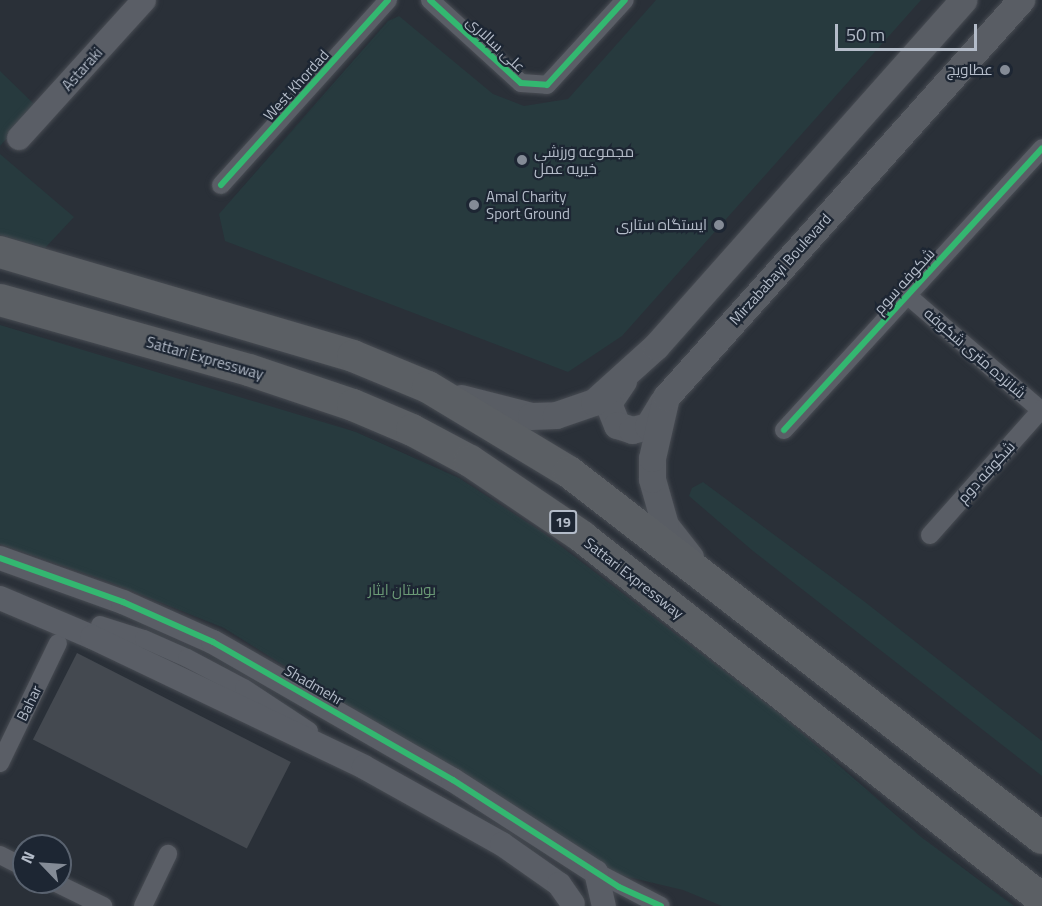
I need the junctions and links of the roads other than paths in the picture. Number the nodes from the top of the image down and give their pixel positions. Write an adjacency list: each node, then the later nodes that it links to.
1 (144, 0): 7 (street, Astaraki)
2 (388, 0): 9 (street, West Khordad)
3 (430, 0): 4 (street, علی سالاری)
4 (625, 0)
5 (963, 0): 13 (main road)
6 (1021, 0): 15 (main road, Mirzababayi Boulevard)
7 (20, 138)
8 (1042, 148): 11 (street, شکوفه سوم)
9 (221, 185)
10 (0, 252): 14 (highway)
11 (907, 295): 16 (street, شانزده متری شکوفه); 17 (street, شکوفه سوم)
12 (0, 300): 30 (highway, Sattari Expressway / 19)
13 (656, 346): 14 (main road); 15 (main road)
14 (428, 387): 20 (highway)
15 (666, 397): 20 (main road, Mirzababayi Boulevard)
16 (1042, 410): 18 (street, شکوفه دوم)
17 (784, 430)
18 (930, 535)
19 (0, 558): 28 (street, Shadmehr)
20 (700, 570): 26 (highway)
21 (0, 598): 25 (street)
22 (100, 625): 25 (street)
23 (58, 643): 24 (street, Bahar)
24 (0, 763)
25 (364, 767): 31 (street)
26 (1042, 838)
27 (168, 854): 33 (street)
28 (596, 872): 31 (street); 34 (street); 35 (street)
29 (72, 891): 32 (street)
30 (1042, 898)
31 (573, 905)
32 (103, 906)
33 (143, 906)
34 (604, 906)
35 (661, 906)

